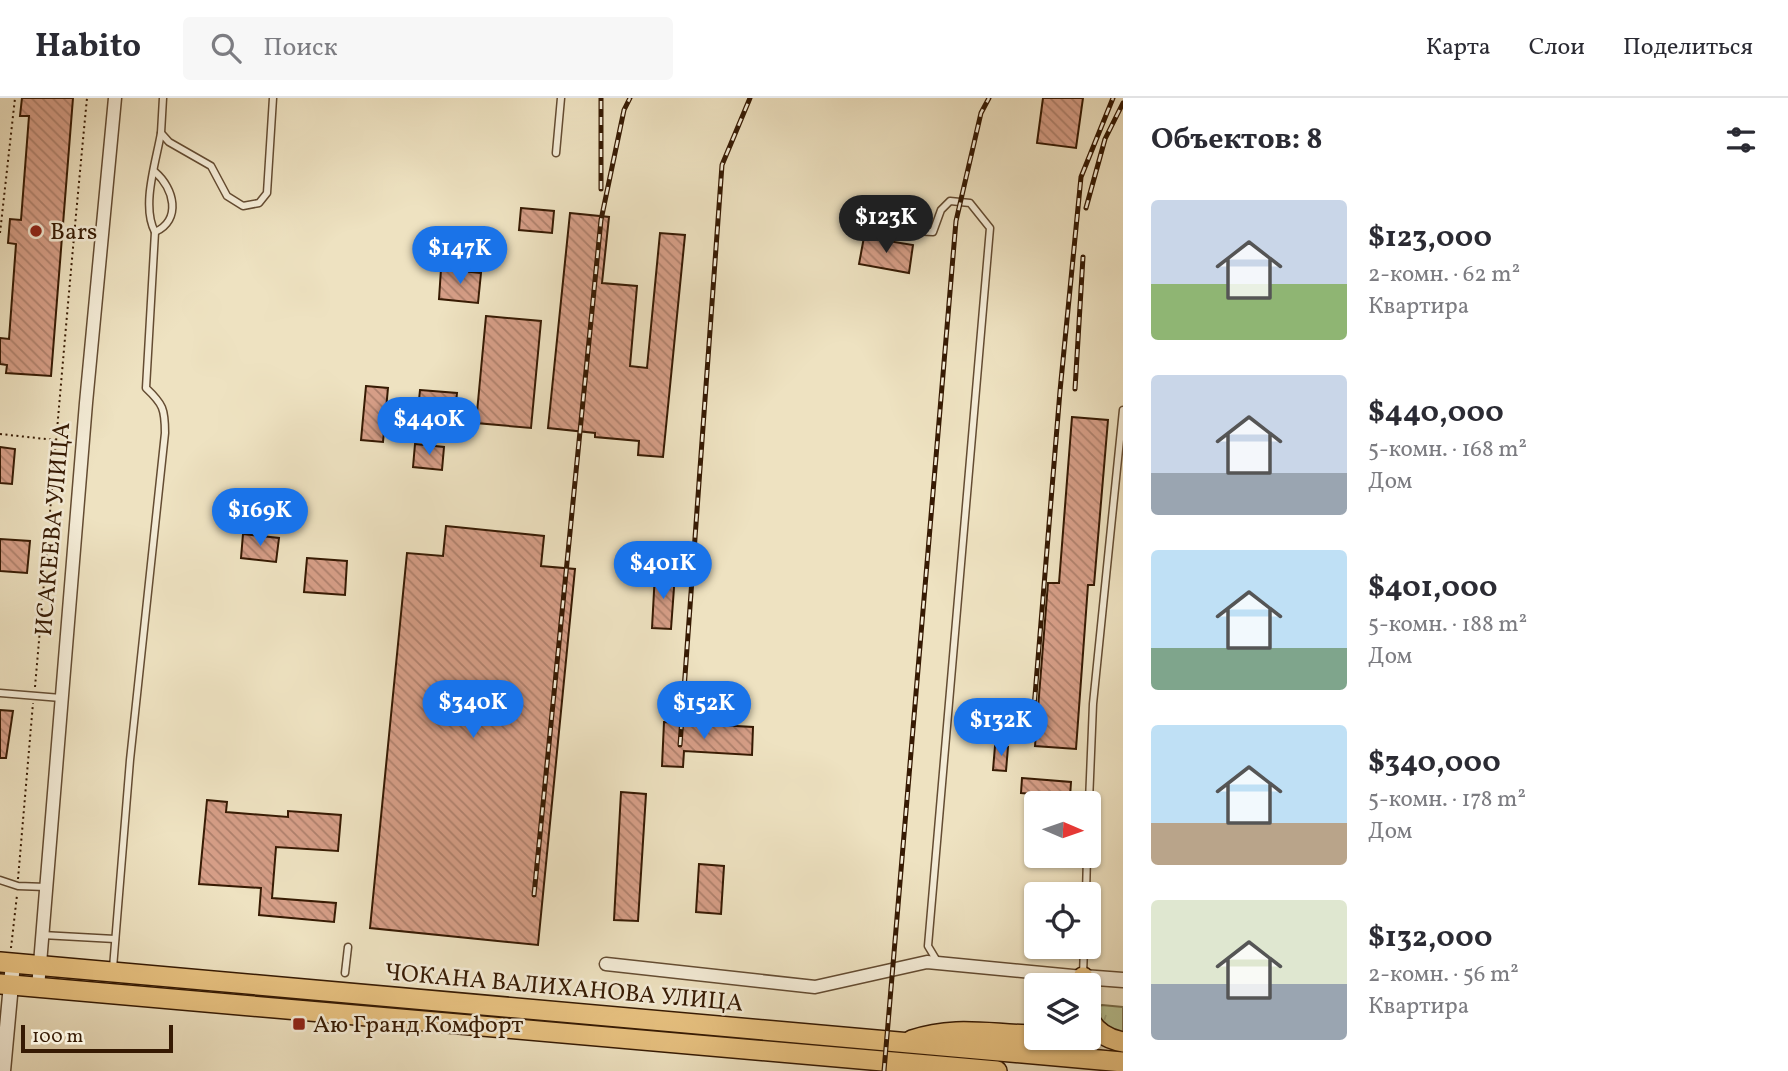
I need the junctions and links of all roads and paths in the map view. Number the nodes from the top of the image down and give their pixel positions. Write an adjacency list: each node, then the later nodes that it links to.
1 (15, 98): 12 (path)
2 (87, 98): 15 (path)
3 (115, 98): 18 (street, ИСАКЕЕВА УЛИЦА)
4 (163, 98): 7 (lane)
5 (273, 98): 7 (lane)
6 (561, 98): 8 (lane)
7 (161, 132): 9 (lane)
8 (556, 153)
9 (155, 172): 11 (lane); 11 (lane)
10 (872, 229): 27 (lane)
11 (155, 232): 24 (lane)
12 (0, 233)
13 (1123, 411): 19 (lane)
14 (0, 434): 15 (path)
15 (56, 440): 17 (path)
16 (0, 693): 17 (lane)
17 (34, 696): 18 (lane); 21 (path)
18 (61, 698): 22 (street, ИСАКЕЕВА УЛИЦА)
19 (1089, 791)
20 (0, 880): 21 (lane)
21 (18, 886): 22 (lane); 26 (path)
22 (46, 887): 23 (street, ИСАКЕЕВА УЛИЦА)
23 (42, 935): 24 (lane); 29 (street, ИСАКЕЕВА УЛИЦА)
24 (115, 939): 30 (lane)
25 (348, 947): 33 (lane)
26 (7, 962): 29 (main road, ЧОКАНА ВАЛИХАНОВА УЛИЦА); 35 (street)
27 (938, 963): 28 (street); 31 (street)
28 (606, 964)
29 (39, 965): 30 (main road, ЧОКАНА ВАЛИХАНОВА УЛИЦА); 36 (street, ИСАКЕЕВА УЛИЦА)
30 (113, 971): 33 (main road, ЧОКАНА ВАЛИХАНОВА УЛИЦА)
31 (1024, 975)
32 (1123, 980): 34 (street)
33 (344, 982): 37 (main road); 41 (main road, ЧОКАНА ВАЛИХАНОВА УЛИЦА)
34 (1101, 982)
35 (5, 985): 36 (main road, ЧОКАНА ВАЛИХАНОВА УЛИЦА); 43 (street)
36 (38, 988): 37 (main road, ЧОКАНА ВАЛИХАНОВА УЛИЦА)
37 (340, 1013): 41 (main road, ЧОКАНА ВАЛИХАНОВА УЛИЦА)
38 (1024, 1034): 41 (main road)
39 (1101, 1034): 40 (main road)
40 (1123, 1042)
41 (900, 1053): 42 (main road, ЧОКАНА ВАЛИХАНОВА УЛИЦА); 44 (main road); 45 (main road, ЧОКАНА ВАЛИХАНОВА УЛИЦА)
42 (1123, 1062)
43 (3, 1065)
44 (920, 1071)
45 (997, 1071)

